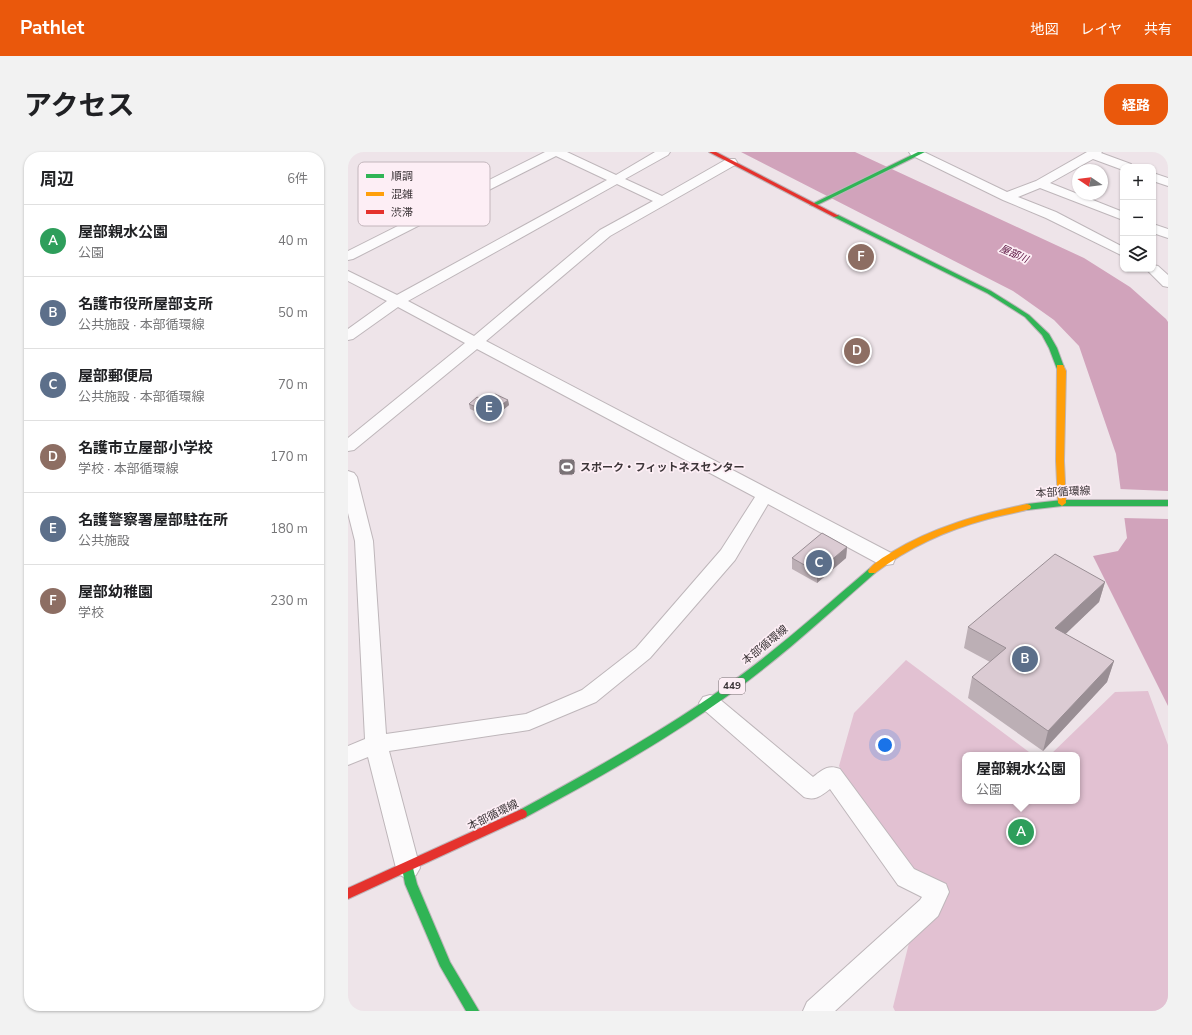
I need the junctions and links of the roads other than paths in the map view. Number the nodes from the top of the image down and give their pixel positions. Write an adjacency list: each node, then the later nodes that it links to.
1 (554, 152): 12 (street)
2 (557, 152): 10 (street)
3 (664, 152): 10 (street)
4 (712, 152): 7 (main road)
5 (919, 153): 14 (street); 16 (main road)
6 (1094, 153): 8 (street); 13 (street)
7 (732, 162): 15 (street); 16 (main road)
8 (1120, 164)
9 (1156, 178): 11 (street)
10 (617, 179): 15 (street); 26 (street)
11 (1168, 182)
12 (490, 184)
13 (1040, 184): 14 (street); 17 (street)
14 (1006, 197): 21 (street)
15 (663, 201): 28 (street)
16 (813, 205): 32 (main road)
17 (1120, 215)
18 (407, 226): 22 (street)
19 (1156, 229): 20 (street)
20 (1168, 234)
21 (1120, 250)
22 (348, 256)
23 (1156, 272): 25 (street)
24 (348, 275): 26 (street)
25 (1168, 282)
26 (397, 301): 27 (street); 28 (street)
27 (348, 336)
28 (476, 342): 29 (street); 31 (street)
29 (348, 446)
30 (348, 477): 36 (street)
31 (764, 496): 34 (street); 36 (street)
32 (1062, 503): 33 (main road, 本部循環線 / 449); 34 (main road, 本部循環線 / 449)
33 (1168, 503)
34 (886, 559): 35 (main road, 本部循環線 / 449)
35 (710, 702): 38 (main road, 本部循環線 / 449); 41 (street)
36 (376, 744): 37 (street); 38 (street)
37 (348, 756)
38 (408, 868): 39 (main road, 本部循環線 / 449); 40 (main road)
39 (348, 894)
40 (473, 1011)
41 (816, 1011)

